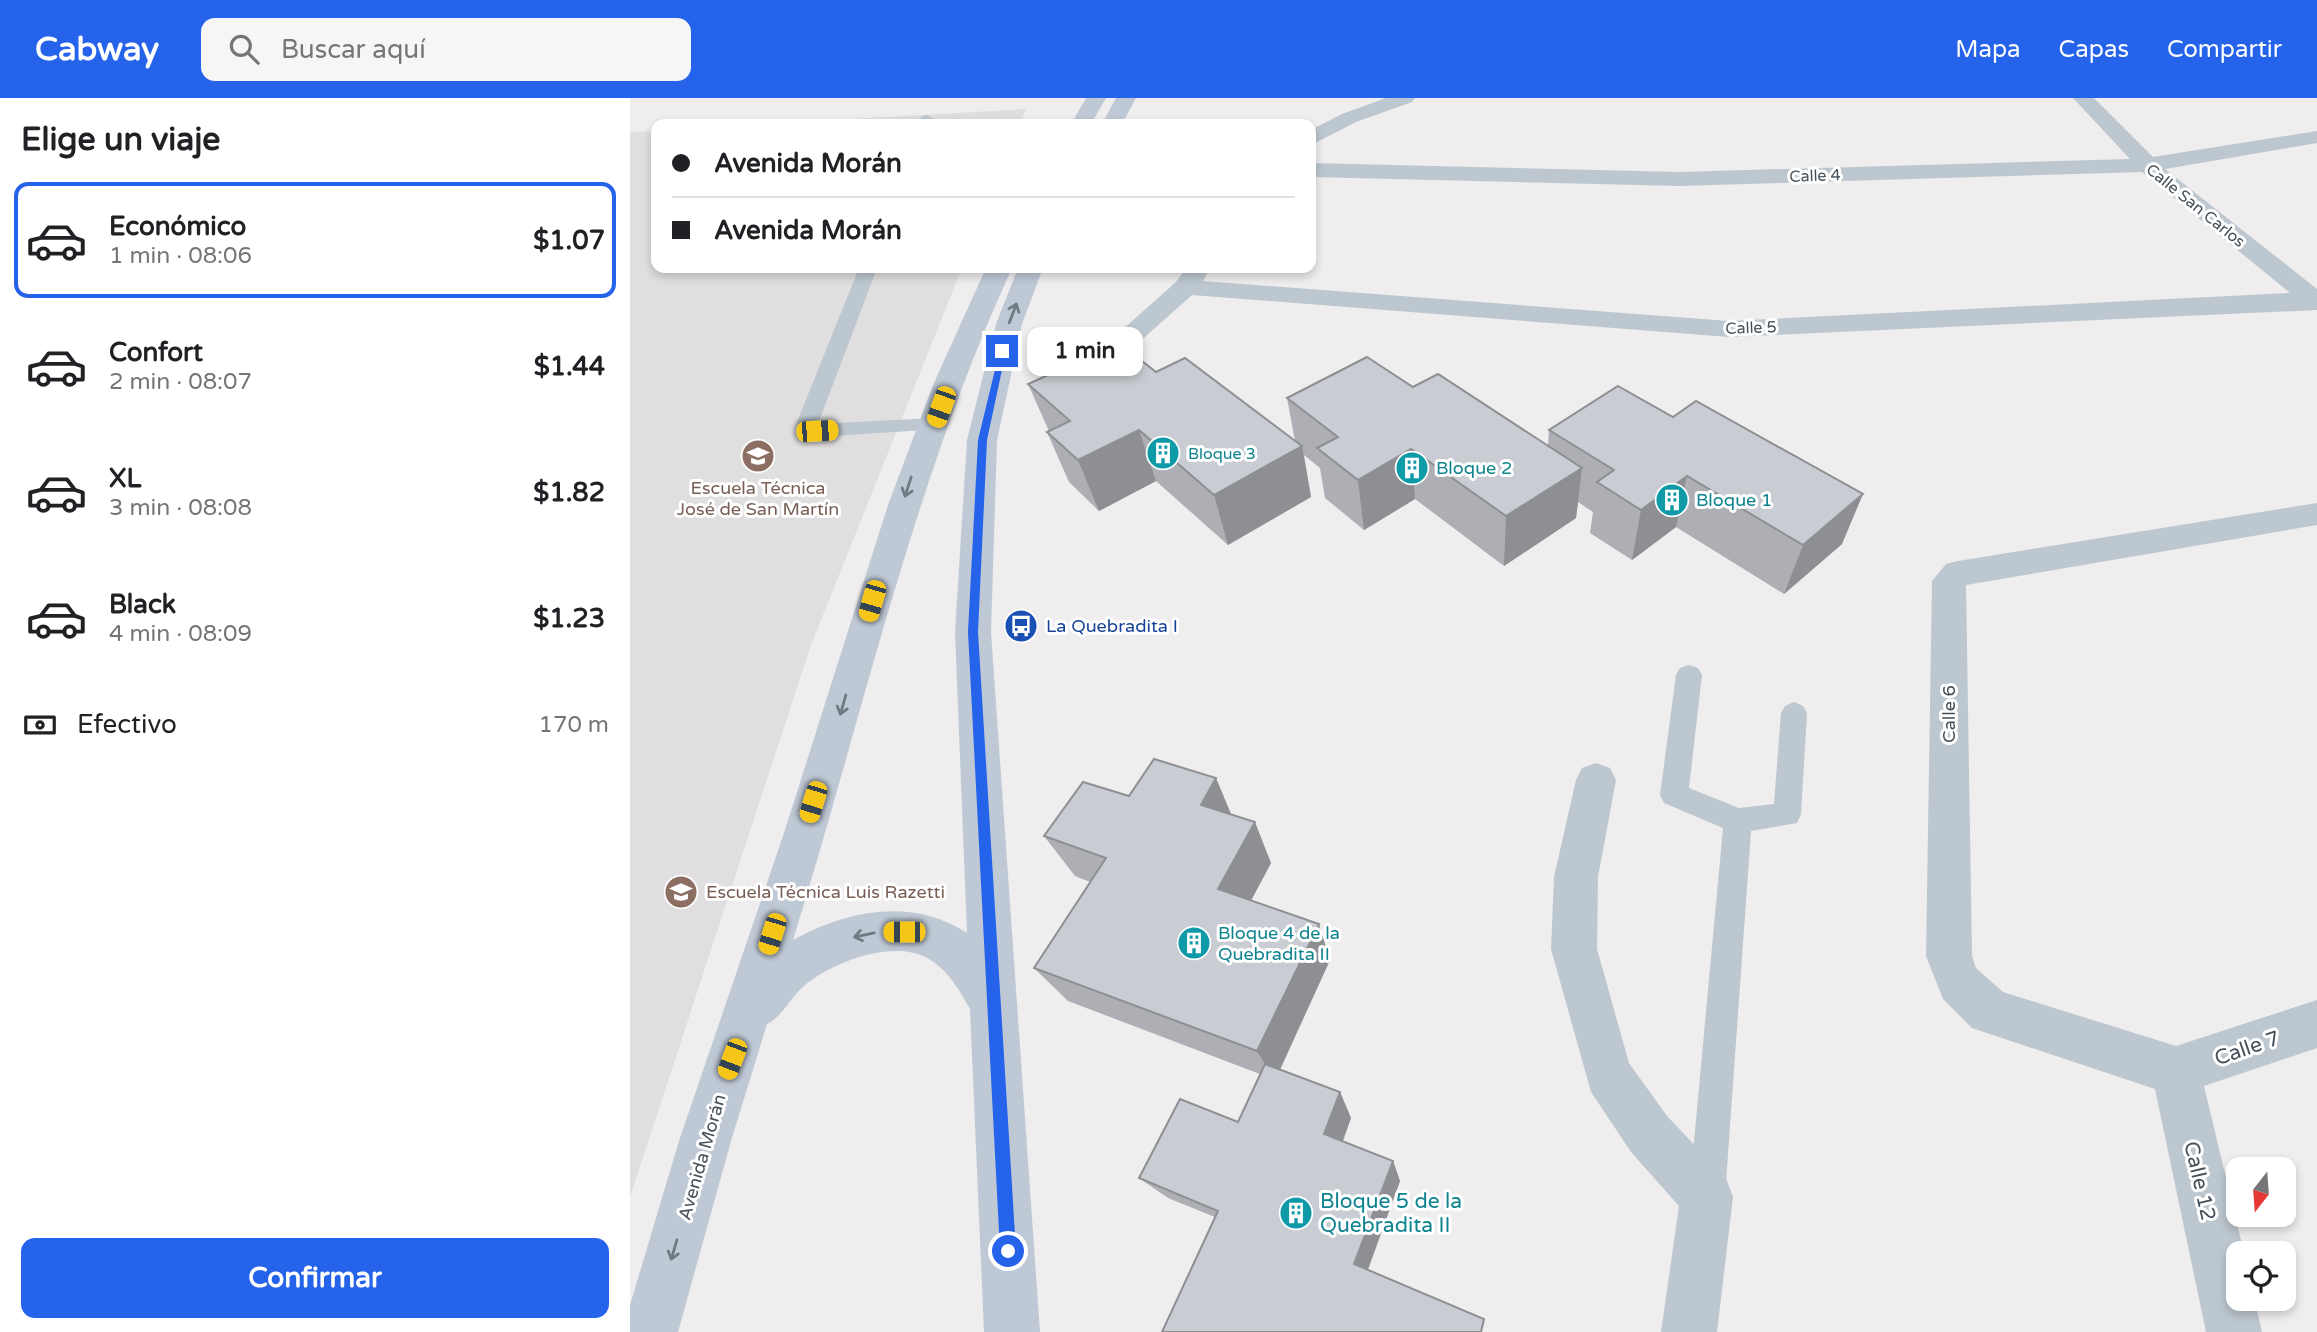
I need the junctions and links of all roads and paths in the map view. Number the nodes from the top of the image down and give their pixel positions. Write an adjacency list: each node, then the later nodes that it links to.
1 (1096, 98): 5 (main road)
2 (1126, 98): 6 (main road)
3 (1405, 98): 7 (street)
4 (2083, 98): 9 (street, Calle San Carlos)
5 (1084, 119)
6 (1115, 119)
7 (1316, 136)
8 (2317, 137): 9 (street, Calle 4)
9 (2147, 165): 10 (street, Calle 4); 15 (street, Calle San Carlos)
10 (1316, 170)
11 (866, 273): 17 (lane)
12 (997, 273): 17 (main road, Avenida Morán)
13 (1029, 273): 23 (main road, one-way to 13)
14 (1192, 277): 15 (street, Calle 5); 16 (street)
15 (2316, 301)
16 (1090, 371)
17 (934, 424): 25 (main road, Avenida Morán, one-way to 25)
18 (2317, 514): 26 (street, Calle 6)
19 (1689, 676): 22 (lane)
20 (1794, 713): 22 (lane)
21 (1596, 780): 27 (street)
22 (1738, 821): 27 (lane)
23 (996, 1007): 25 (main road, one-way to 25); 29 (main road)
24 (2317, 1024): 26 (street, Calle 7)
25 (740, 1039): 28 (main road, Avenida Morán, one-way to 28)
26 (2176, 1071): 31 (street, Calle 12)
27 (1707, 1198): 30 (street)
28 (650, 1332)
29 (1012, 1332)
30 (1689, 1332)
31 (2234, 1332)

